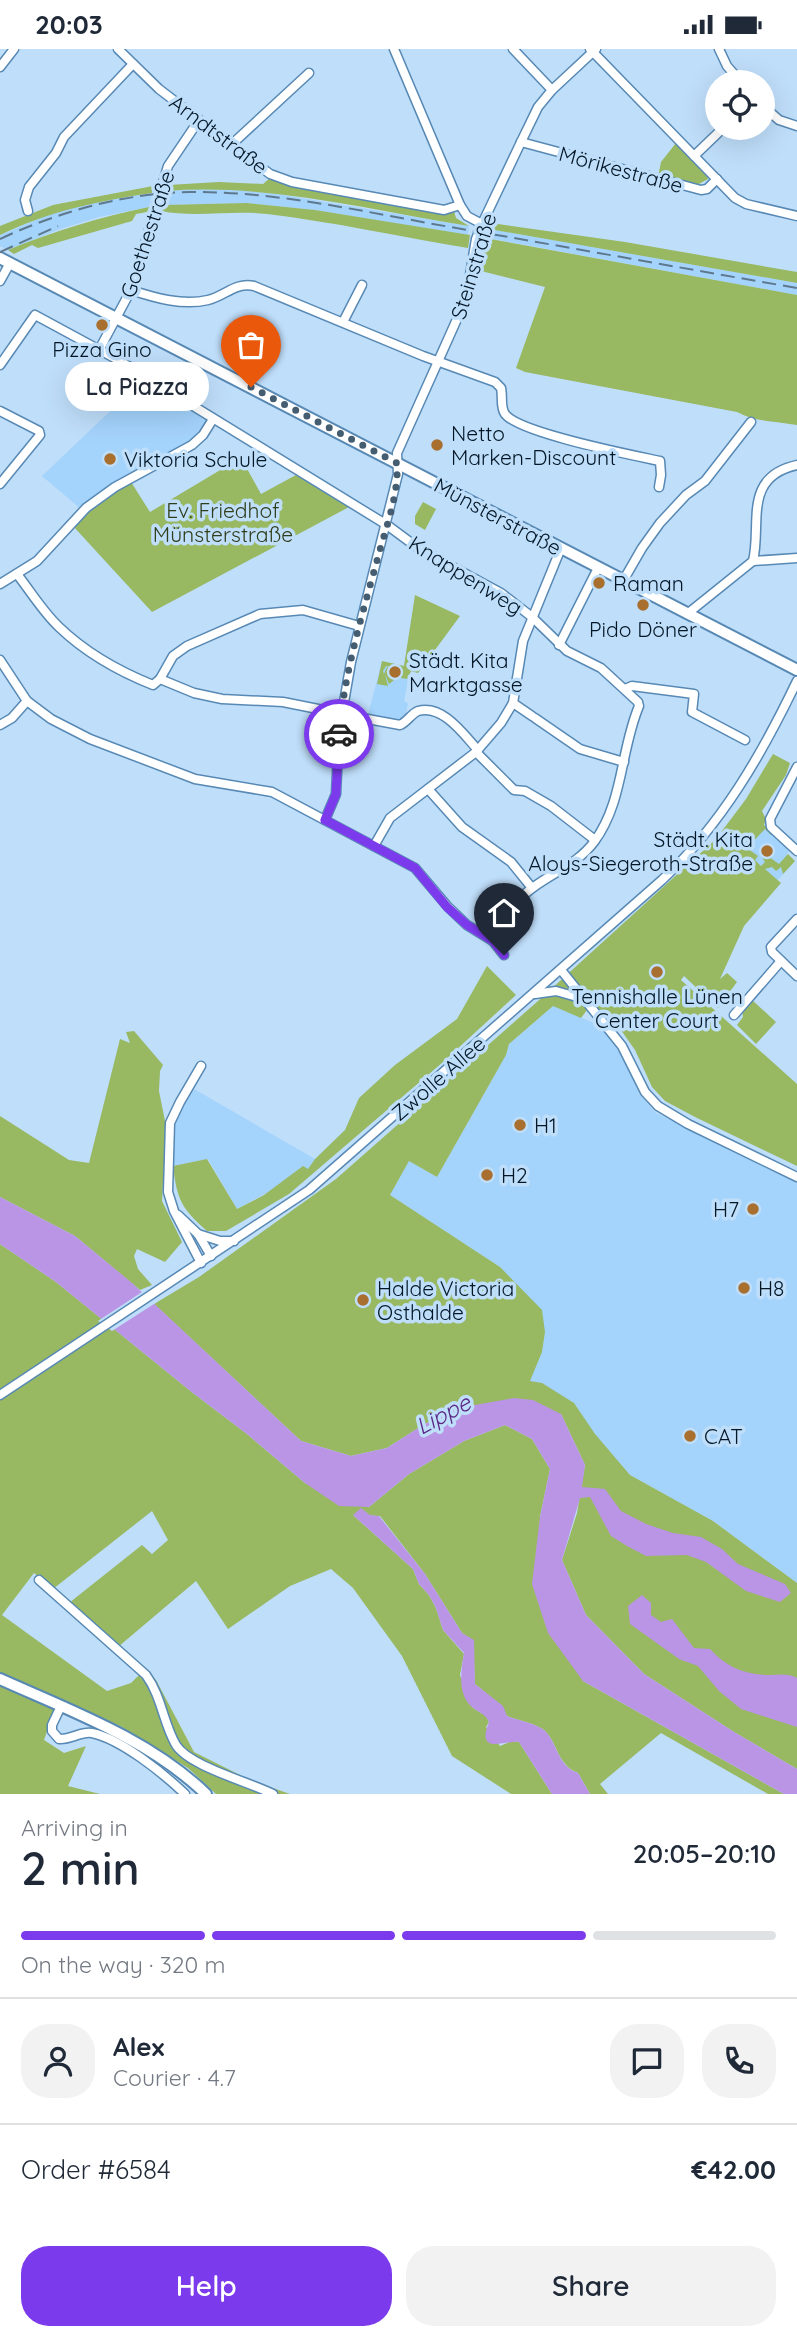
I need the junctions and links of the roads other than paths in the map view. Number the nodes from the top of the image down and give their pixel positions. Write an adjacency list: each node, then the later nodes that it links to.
1 (14, 49): 8 (street)
2 (118, 49): 7 (street, Arndtstraße)
3 (394, 49): 20 (street)
4 (513, 49): 11 (street)
5 (719, 49): 9 (street)
6 (593, 50): 11 (street, Steinstraße); 18 (street)
7 (132, 64): 13 (street, Arndtstraße); 21 (street)
8 (0, 67)
9 (730, 70)
10 (309, 73): 17 (street)
11 (552, 90): 16 (street, Steinstraße)
12 (775, 116): 14 (street)
13 (199, 121): 17 (street, Arndtstraße); 27 (street, Goethestraße)
14 (797, 126)
15 (711, 140): 18 (street)
16 (521, 142): 19 (street, Mörikestraße); 23 (street, Steinstraße)
17 (231, 145): 20 (street, Arndtstraße)
18 (694, 156): 19 (street)
19 (717, 179): 22 (street)
20 (460, 205): 23 (street)
21 (29, 211)
22 (797, 216)
23 (482, 223): 31 (street, Steinstraße)
24 (5, 260): 25 (street); 28 (main road, Münsterstraße)
25 (0, 281)
26 (362, 285): 29 (street)
27 (131, 291): 28 (street, Goethestraße); 29 (street)
28 (117, 319): 30 (street, Goethestraße); 36 (main road, Münsterstraße)
29 (343, 322): 31 (street)
30 (99, 350): 32 (street, Knappenweg); 34 (street, Knappenweg)
31 (439, 362): 36 (street, Steinstraße); 39 (street)
32 (0, 366)
33 (0, 411): 38 (street)
34 (213, 419): 40 (street, Knappenweg); 45 (street)
35 (751, 422): 47 (street)
36 (397, 463): 40 (street, Steinstraße); 41 (main road, Münsterstraße)
37 (797, 465): 43 (street)
38 (0, 484)
39 (659, 487)
40 (387, 525): 49 (street, Knappenweg); 50 (street, Steinstraße)
41 (561, 548): 44 (main road, Münsterstraße); 49 (street)
42 (797, 558): 43 (street)
43 (753, 561): 48 (street)
44 (598, 568): 47 (main road, Münsterstraße); 51 (street)
45 (18, 574): 46 (street); 54 (street)
46 (2, 579)
47 (623, 581): 48 (main road, Münsterstraße)
48 (687, 614): 53 (main road, Münsterstraße)
49 (532, 617): 51 (street, Knappenweg); 58 (street)
50 (359, 626): 54 (street); 59 (street, Steinstraße)
51 (559, 645): 56 (street, Knappenweg)
52 (0, 660): 57 (street)
53 (797, 670)
54 (160, 679): 59 (street)
55 (797, 681): 75 (street, Zwolle Allee)
56 (625, 689): 61 (street); 63 (street)
57 (27, 701): 60 (street); 66 (street)
58 (513, 703): 62 (street); 63 (street)
59 (342, 713): 62 (street); 66 (street, Steinstraße)
60 (0, 725)
61 (745, 740)
62 (477, 751): 65 (street); 67 (street)
63 (624, 762): 67 (street)
64 (797, 767): 69 (street)
65 (428, 789): 68 (street); 70 (street)
66 (325, 820): 68 (street)
67 (595, 840): 70 (street)
68 (374, 846): 72 (street)
69 (797, 851)
70 (532, 888): 72 (street)
71 (797, 919): 74 (street)
72 (493, 941): 73 (street)
73 (504, 955)
74 (781, 961): 76 (street); 79 (street)
75 (561, 970): 77 (street, Zwolle Allee); 78 (street)
76 (797, 976)
77 (532, 995): 78 (street); 84 (street, Zwolle Allee)
78 (584, 999): 81 (street)
79 (734, 1015)
80 (201, 1066): 82 (street)
81 (797, 1177)
82 (174, 1211): 83 (street); 86 (street)
83 (198, 1234): 84 (street); 85 (street)
84 (234, 1241): 85 (street, Zwolle Allee)
85 (211, 1256): 86 (street, Zwolle Allee)
86 (201, 1263): 87 (street, Zwolle Allee)
87 (0, 1395)
88 (39, 1580): 93 (street)
89 (0, 1679): 90 (main road)
90 (61, 1706): 91 (street); 92 (main road)
91 (185, 1794)
92 (206, 1794)
93 (273, 1794)

